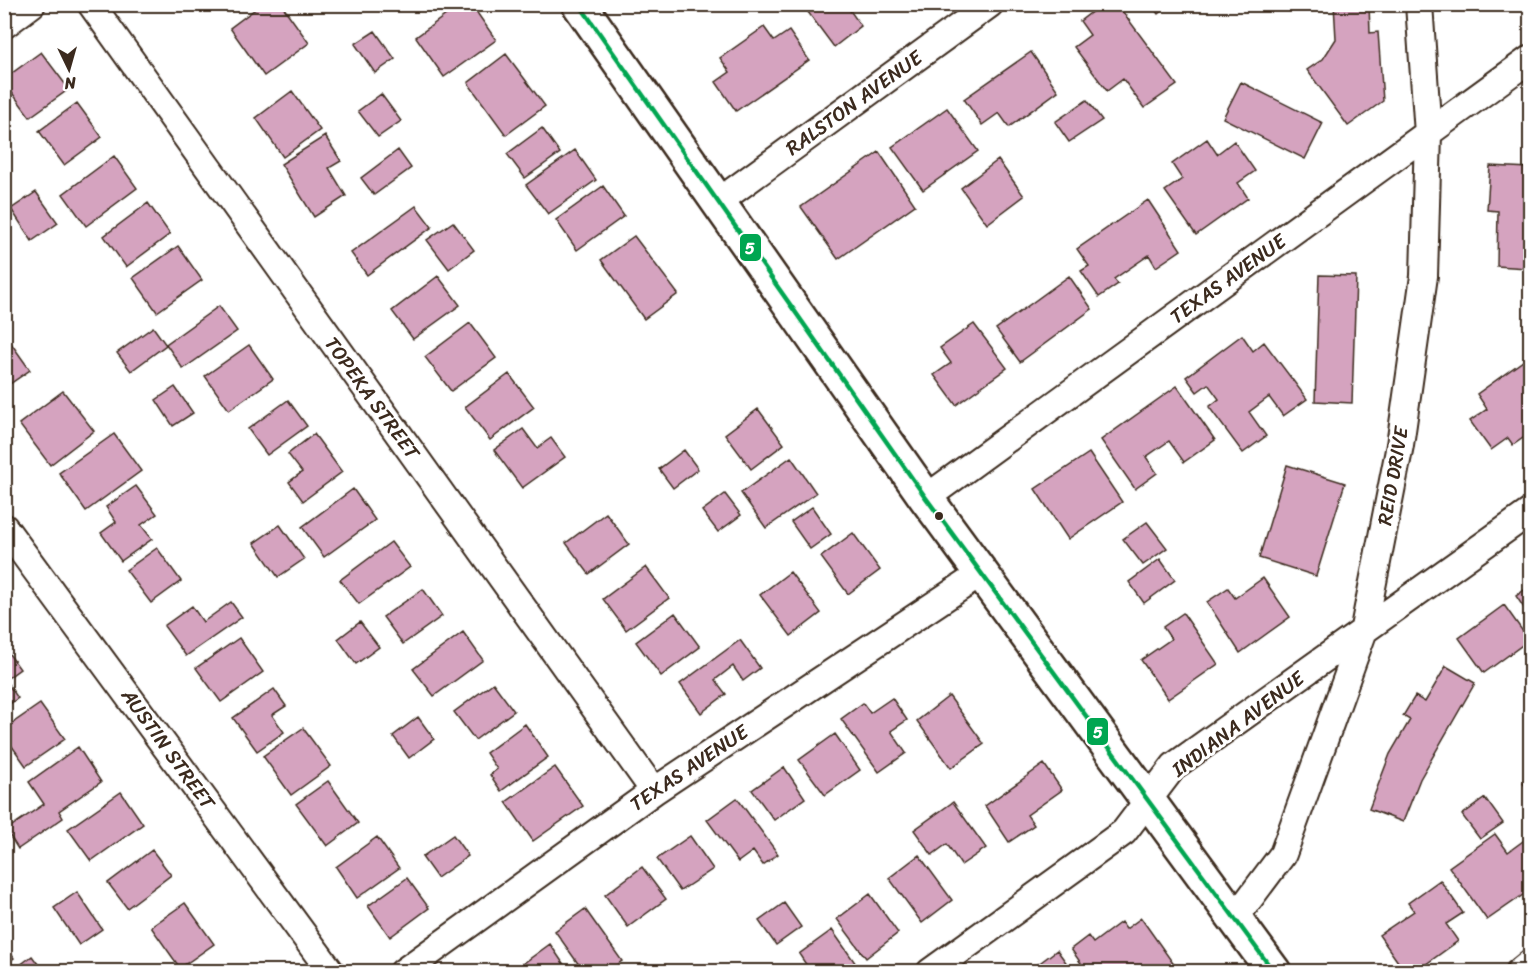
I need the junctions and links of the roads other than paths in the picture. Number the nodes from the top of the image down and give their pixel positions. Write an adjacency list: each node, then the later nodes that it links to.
1 (32, 4): 6 (street)
2 (91, 4): 15 (street, TOPEKA STREET)
3 (579, 4): 9 (main road)
4 (990, 4): 9 (street, RALSTON AVENUE)
5 (1419, 4): 8 (street, REID DRIVE)
6 (4, 25)
7 (1530, 59): 8 (street, TEXAS AVENUE)
8 (1428, 134): 10 (street, TEXAS AVENUE); 14 (street, REID DRIVE)
9 (718, 202): 10 (main road)
10 (926, 498): 13 (main road)
11 (1530, 512): 14 (street, INDIANA AVENUE)
12 (4, 527): 19 (street, AUSTIN STREET)
13 (982, 573): 15 (street, TEXAS AVENUE); 16 (main road)
14 (1363, 633): 16 (street, INDIANA AVENUE); 17 (street, REID DRIVE)
15 (654, 791): 20 (street, TEXAS AVENUE)
16 (1149, 800): 17 (main road); 21 (street, INDIANA AVENUE)
17 (1235, 918): 22 (main road)
18 (1530, 963): 23 (street)
19 (331, 972)
20 (403, 972)
21 (930, 972)
22 (1274, 972)
23 (1518, 972)

